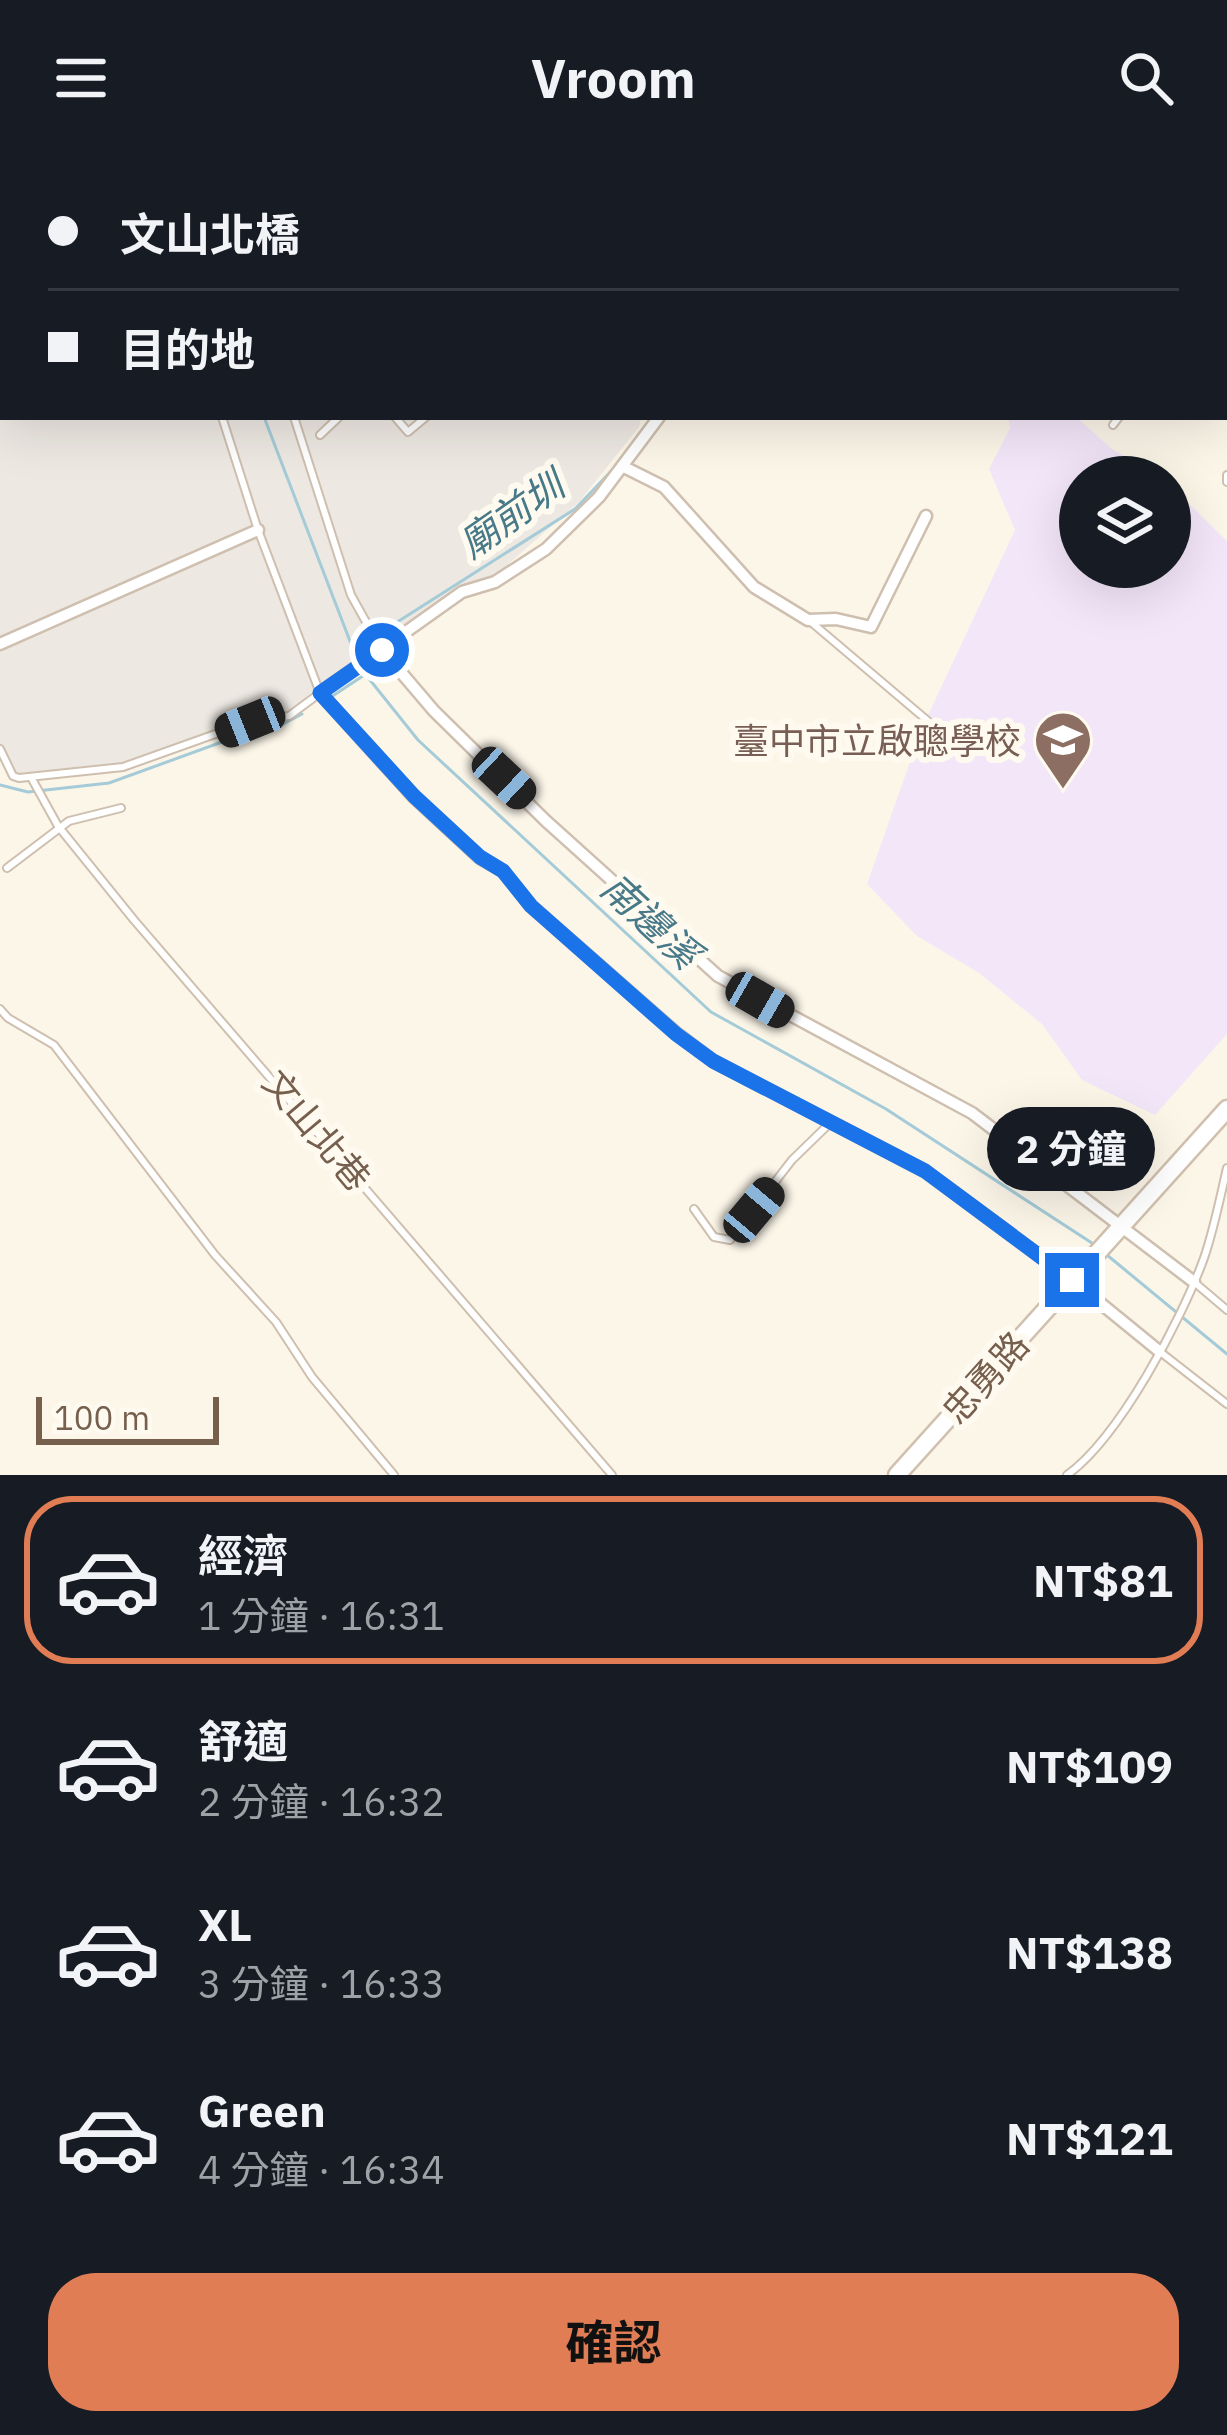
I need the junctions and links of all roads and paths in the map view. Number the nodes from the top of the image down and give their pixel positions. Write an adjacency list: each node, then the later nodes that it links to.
1 (223, 420): 10 (lane)
2 (295, 420): 13 (lane)
3 (336, 420): 7 (lane)
4 (398, 420): 5 (lane)
5 (422, 420)
6 (657, 420): 8 (street)
7 (320, 434)
8 (622, 466): 11 (street); 13 (street)
9 (926, 516): 11 (street)
10 (258, 530): 12 (street); 14 (lane)
11 (808, 620): 15 (lane)
12 (0, 644)
13 (382, 650): 14 (street); 27 (street)
14 (320, 693): 17 (lane); 24 (street)
15 (935, 727)
16 (0, 749): 17 (lane, 文山北巷)
17 (32, 779): 19 (lane, 文山北巷)
18 (121, 808): 19 (lane)
19 (62, 827): 20 (lane); 34 (lane, 文山北巷)
20 (7, 868)
21 (0, 1009): 22 (lane)
22 (5, 1022): 33 (lane)
23 (1227, 1108): 27 (main road, 忠勇路)
24 (832, 1120): 26 (lane); 28 (street)
25 (1227, 1168): 29 (lane)
26 (694, 1209)
27 (1116, 1230): 28 (main road, 忠勇路); 29 (street)
28 (1072, 1280): 31 (street); 35 (main road, 忠勇路)
29 (1192, 1285): 30 (lane); 31 (lane)
30 (1227, 1310)
31 (1161, 1346): 32 (lane); 36 (lane)
32 (1227, 1404)
33 (394, 1475)
34 (612, 1475)
35 (897, 1475)
36 (1066, 1475)

